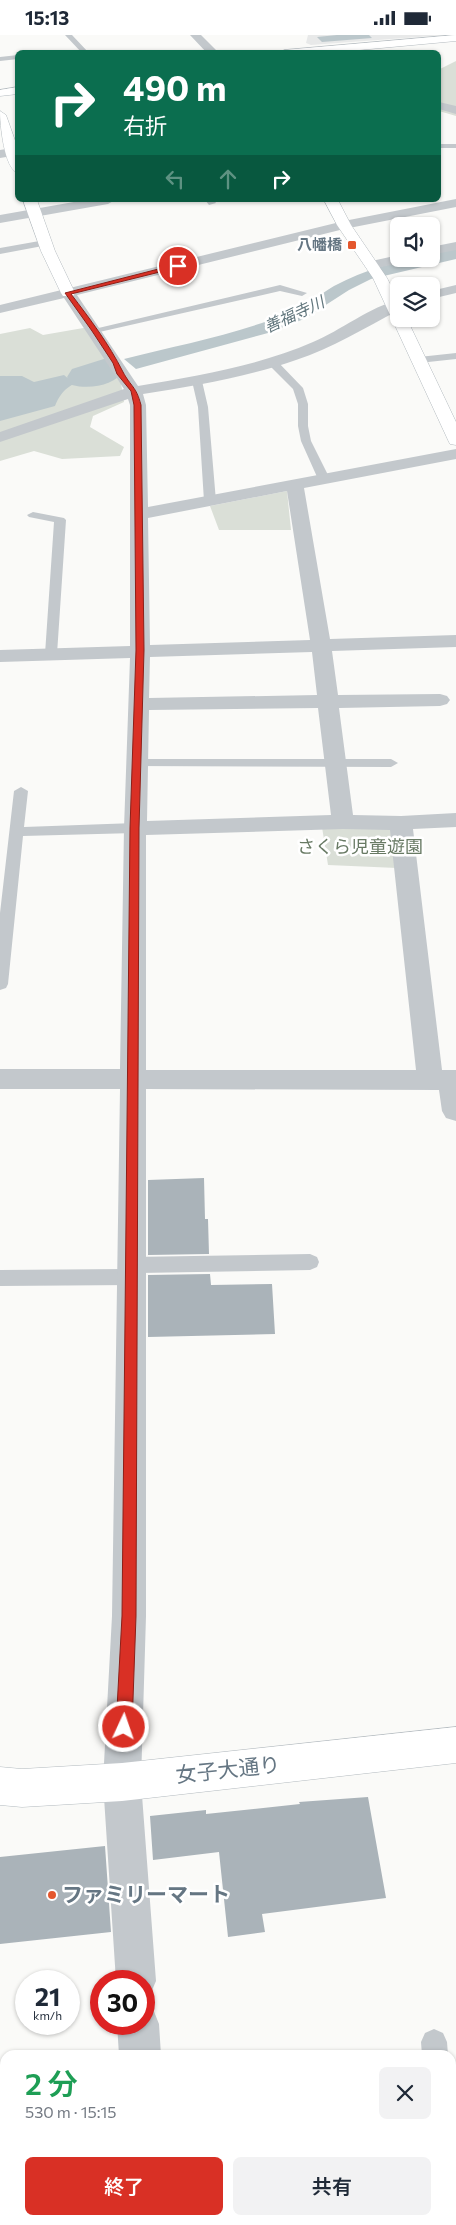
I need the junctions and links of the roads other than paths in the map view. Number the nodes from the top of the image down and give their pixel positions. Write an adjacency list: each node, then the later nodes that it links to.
1 (68, 35): 5 (lane)
2 (195, 35): 6 (street)
3 (456, 38): 8 (street)
4 (296, 40): 7 (street)
5 (83, 50)
6 (211, 50)
7 (291, 50)
8 (314, 50)
9 (15, 57): 10 (lane)
10 (0, 59)
11 (15, 90): 12 (street)
12 (0, 93)
13 (441, 106): 14 (street)
14 (456, 110)
15 (0, 118): 18 (street)
16 (456, 145): 17 (lane)
17 (441, 146)
18 (9, 153)
19 (83, 202): 22 (street)
20 (335, 202): 24 (street)
21 (456, 203): 24 (street)
22 (33, 206): 23 (street); 25 (street)
23 (0, 219)
24 (344, 225): 30 (street); 32 (street)
25 (45, 243): 28 (lane); 32 (street)
26 (456, 246): 27 (street)
27 (440, 249)
28 (0, 251)
29 (390, 263): 30 (street)
30 (375, 269): 35 (street)
31 (456, 289): 34 (street)
32 (68, 293): 37 (street); 39 (street)
33 (302, 293): 39 (lane)
34 (440, 293)
35 (390, 296)
36 (390, 308): 42 (street)
37 (0, 309)
38 (405, 327): 41 (street)
39 (95, 330): 44 (street)
40 (456, 356): 41 (lane)
41 (419, 360): 46 (street)
42 (272, 362): 43 (street); 48 (lane)
43 (196, 381): 44 (street); 50 (lane)
44 (134, 391): 45 (street); 51 (street)
45 (0, 437)
46 (456, 440)
47 (456, 454): 48 (street)
48 (324, 479): 49 (street)
49 (295, 484): 50 (street); 54 (street)
50 (210, 501): 51 (street)
51 (140, 514): 55 (street)
52 (33, 515): 56 (lane)
53 (456, 641): 54 (street)
54 (321, 645): 55 (street); 59 (street)
55 (140, 650): 56 (street); 60 (street)
56 (51, 654): 57 (street)
57 (0, 656)
58 (440, 700): 59 (street)
59 (328, 703): 60 (street); 62 (street)
60 (139, 704): 61 (street)
61 (137, 763): 62 (lane); 68 (street)
62 (336, 763): 63 (lane); 66 (street)
63 (391, 763)
64 (21, 791): 69 (lane)
65 (456, 819): 67 (street)
66 (343, 822): 67 (street); 68 (street)
67 (401, 823): 73 (street)
68 (135, 828): 69 (lane); 72 (street)
69 (16, 832): 70 (lane)
70 (0, 984)
71 (0, 1079): 72 (street)
72 (133, 1079): 73 (street); 76 (street)
73 (446, 1079): 74 (street)
74 (456, 1111)
75 (310, 1262): 76 (lane)
76 (132, 1271): 77 (lane); 79 (street)
77 (0, 1278)
78 (456, 1745): 79 (street, 女子大通り)
79 (122, 1782): 80 (street, 女子大通り); 81 (street)
80 (0, 1786)
81 (135, 1970)
82 (139, 2035): 83 (street)
83 (140, 2050)

